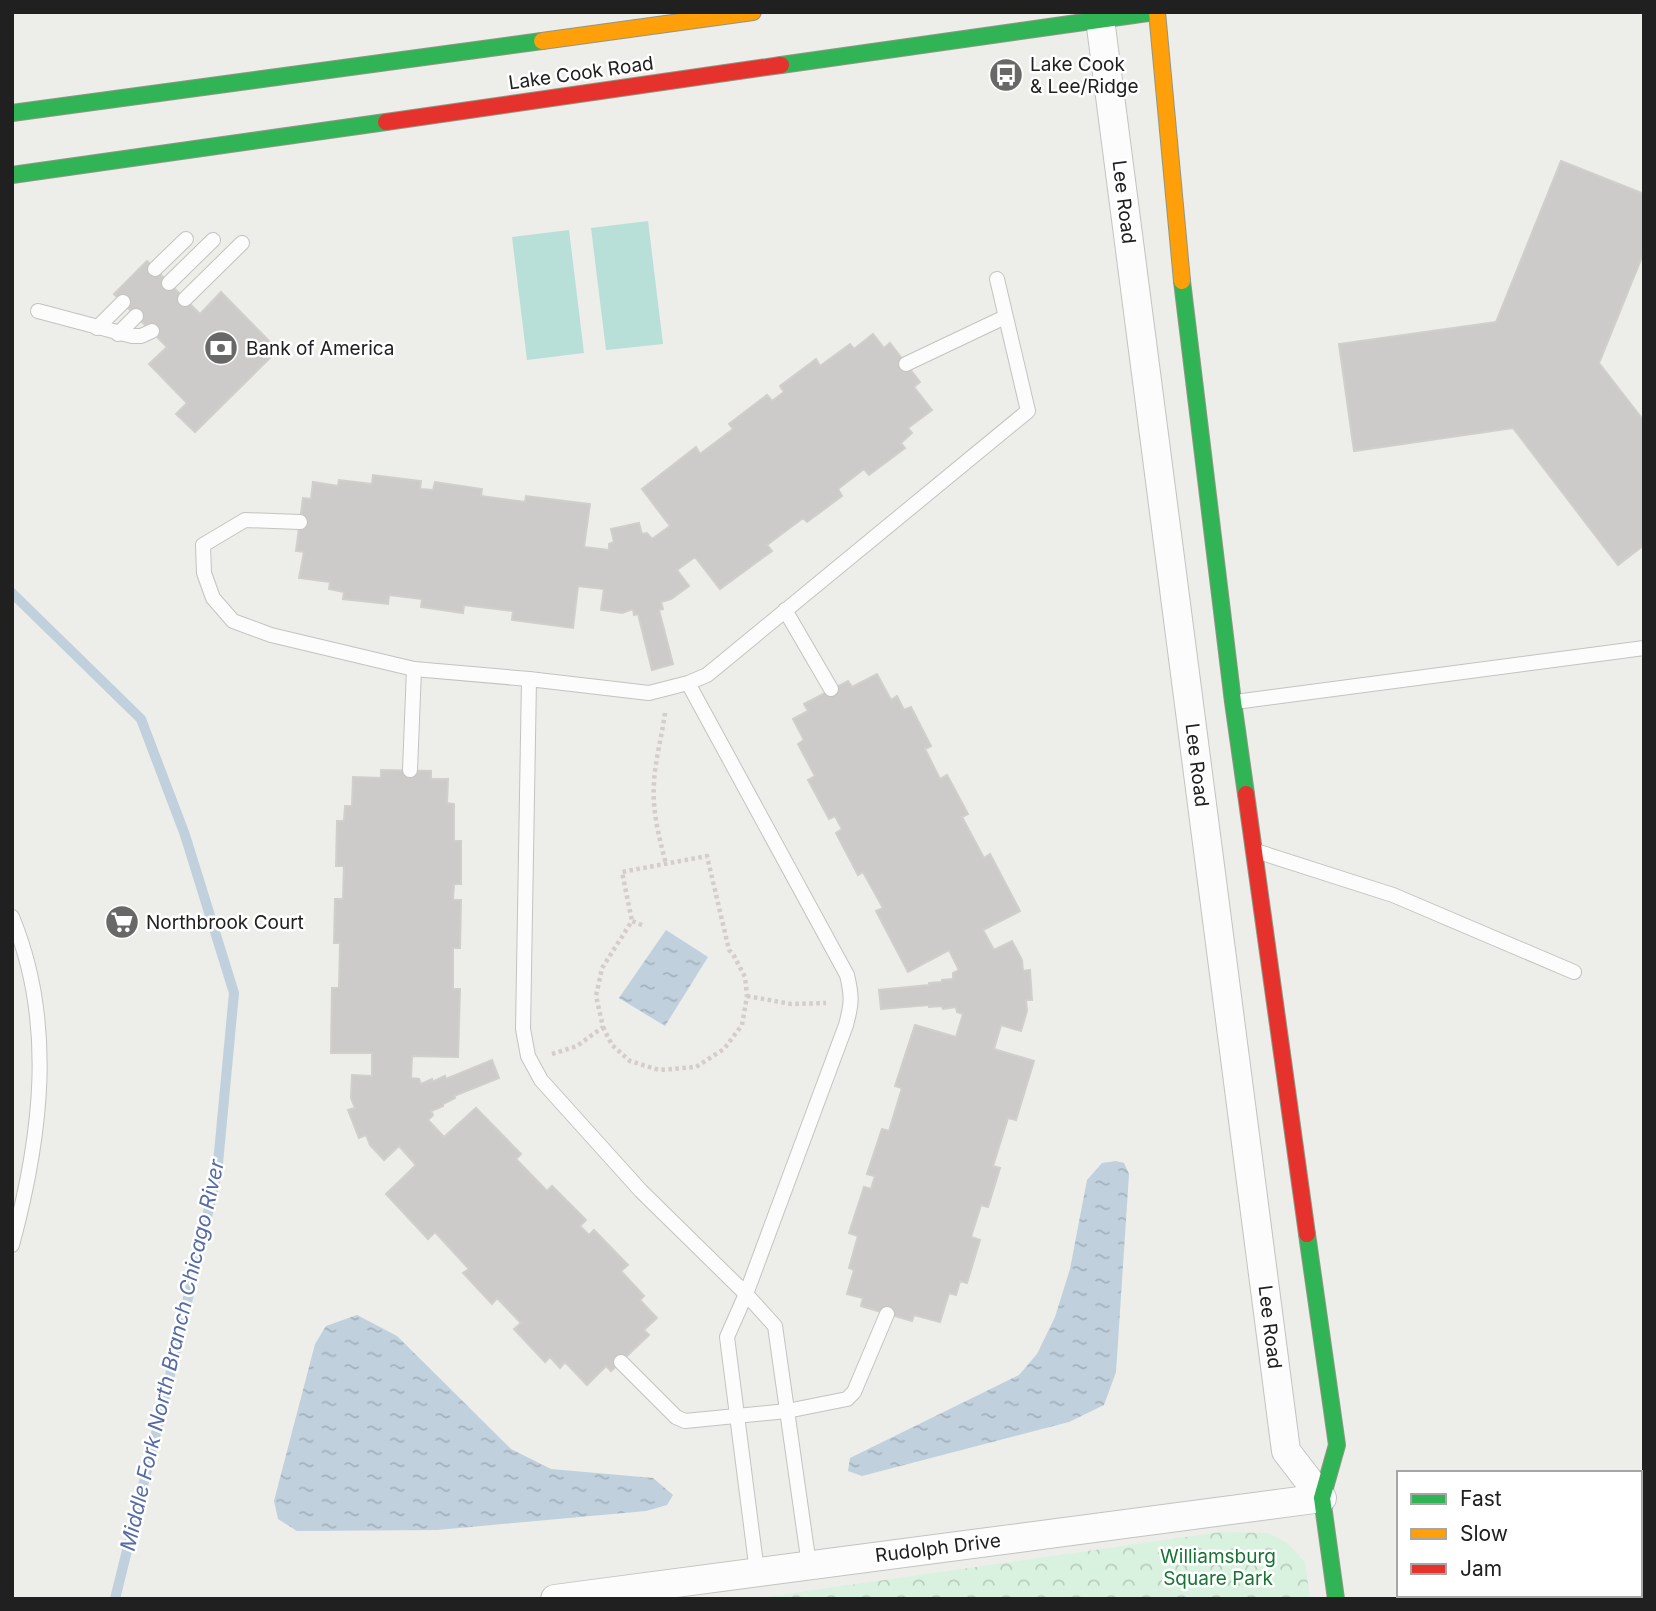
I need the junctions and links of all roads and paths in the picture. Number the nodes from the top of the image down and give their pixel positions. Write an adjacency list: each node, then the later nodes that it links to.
1 (753, 12): 4 (main road, Lake Cook Road)
2 (1156, 12): 3 (main road, Lake Cook Road); 29 (main road, Lee Road)
3 (1100, 16): 5 (main road, Lake Cook Road); 47 (street, Lee Road)
4 (12, 113)
5 (12, 175)
6 (186, 239): 9 (lane)
7 (213, 240): 11 (lane)
8 (242, 243): 12 (lane)
9 (155, 269)
10 (997, 279): 16 (lane)
11 (169, 283)
12 (185, 299)
13 (122, 302): 17 (lane)
14 (38, 311): 17 (lane)
15 (136, 316): 19 (lane)
16 (1005, 317): 20 (lane); 22 (lane)
17 (97, 328): 19 (lane)
18 (152, 331): 19 (lane)
19 (118, 334)
20 (906, 364)
21 (300, 522): 24 (lane)
22 (785, 610): 26 (lane); 28 (lane)
23 (1644, 649): 29 (lane)
24 (414, 669): 25 (lane); 30 (lane)
25 (529, 679): 27 (lane); 40 (lane)
26 (688, 683): 27 (lane); 38 (lane)
27 (670, 688): 32 (path)
28 (831, 689)
29 (1233, 702): 31 (main road, Lee Road)
30 (410, 770)
31 (1254, 850): 36 (lane); 47 (main road, Lee Road)
32 (666, 864): 34 (path); 37 (path)
33 (12, 918): 41 (lane)
34 (632, 921): 35 (path); 39 (path)
35 (642, 925)
36 (1574, 972)
37 (747, 996): 38 (path); 39 (path)
38 (851, 1002): 42 (lane)
39 (603, 1027): 40 (path)
40 (531, 1061): 42 (lane)
41 (12, 1245)
42 (746, 1294): 45 (lane); 46 (lane)
43 (887, 1314): 45 (lane)
44 (621, 1362): 46 (lane)
45 (787, 1411): 46 (lane); 48 (lane)
46 (737, 1417): 49 (lane)
47 (1322, 1498): 48 (street, Rudolph Drive); 51 (main road, Lee Road)
48 (810, 1565): 49 (street, Rudolph Drive)
49 (757, 1572): 50 (street, Rudolph Drive)
50 (555, 1599)
51 (1336, 1599)

